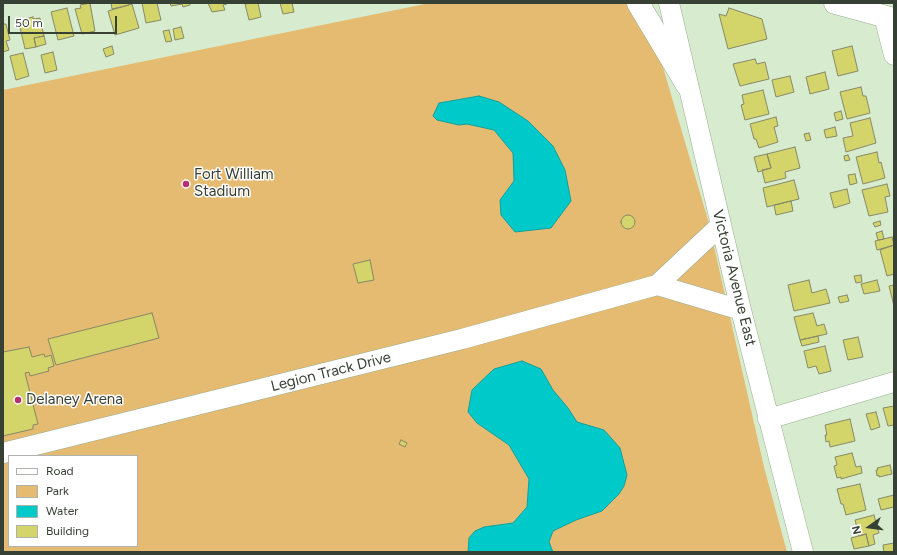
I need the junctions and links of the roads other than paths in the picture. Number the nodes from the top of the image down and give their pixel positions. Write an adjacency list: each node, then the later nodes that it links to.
1 (638, 3): 6 (main road)
2 (669, 3): 6 (street, Victoria Avenue East)
3 (835, 3): 4 (main road)
4 (889, 18): 5 (street)
5 (894, 55)
6 (688, 85): 7 (street, Victoria Avenue East)
7 (721, 225): 8 (street, Legion Track Drive); 9 (street, Victoria Avenue East)
8 (657, 285): 9 (street); 12 (street, Legion Track Drive)
9 (741, 310): 11 (street, Victoria Avenue East)
10 (894, 382): 11 (street)
11 (768, 419): 13 (street, Victoria Avenue East)
12 (3, 453)
13 (803, 552)

